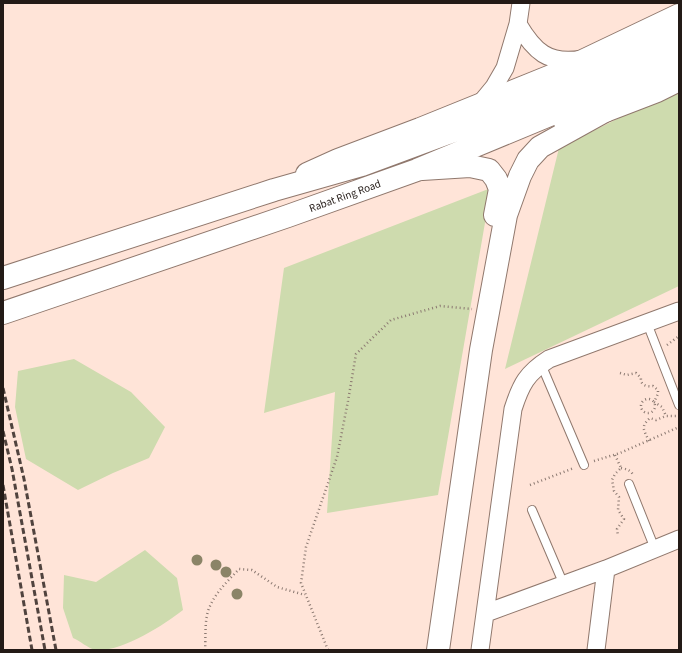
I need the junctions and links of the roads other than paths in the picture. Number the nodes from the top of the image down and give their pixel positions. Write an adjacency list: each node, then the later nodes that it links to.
1 (521, 3): 3 (street)
2 (679, 15): 5 (main road)
3 (518, 24): 5 (street); 8 (street)
4 (679, 37): 12 (main road)
5 (590, 58): 8 (main road)
6 (679, 60): 10 (main road, Rabat Ring Road)
7 (679, 80): 9 (main road)
8 (480, 104): 12 (main road)
9 (605, 111): 10 (main road); 28 (main road)
10 (460, 153): 11 (main road, Rabat Ring Road)
11 (417, 170): 14 (main road, Rabat Ring Road); 27 (main road)
12 (274, 190): 13 (main road)
13 (4, 278)
14 (8, 311)
15 (679, 311): 16 (street)
16 (647, 322): 17 (street); 18 (lane)
17 (541, 364): 19 (lane); 26 (street)
18 (679, 405)
19 (584, 465)
20 (629, 484): 23 (lane)
21 (532, 510): 25 (lane)
22 (679, 539): 23 (street)
23 (655, 549): 24 (street)
24 (606, 569): 25 (street); 30 (street)
25 (564, 584): 26 (street)
26 (486, 613): 29 (street)
27 (423, 650)
28 (438, 650)
29 (480, 650)
30 (596, 650)

